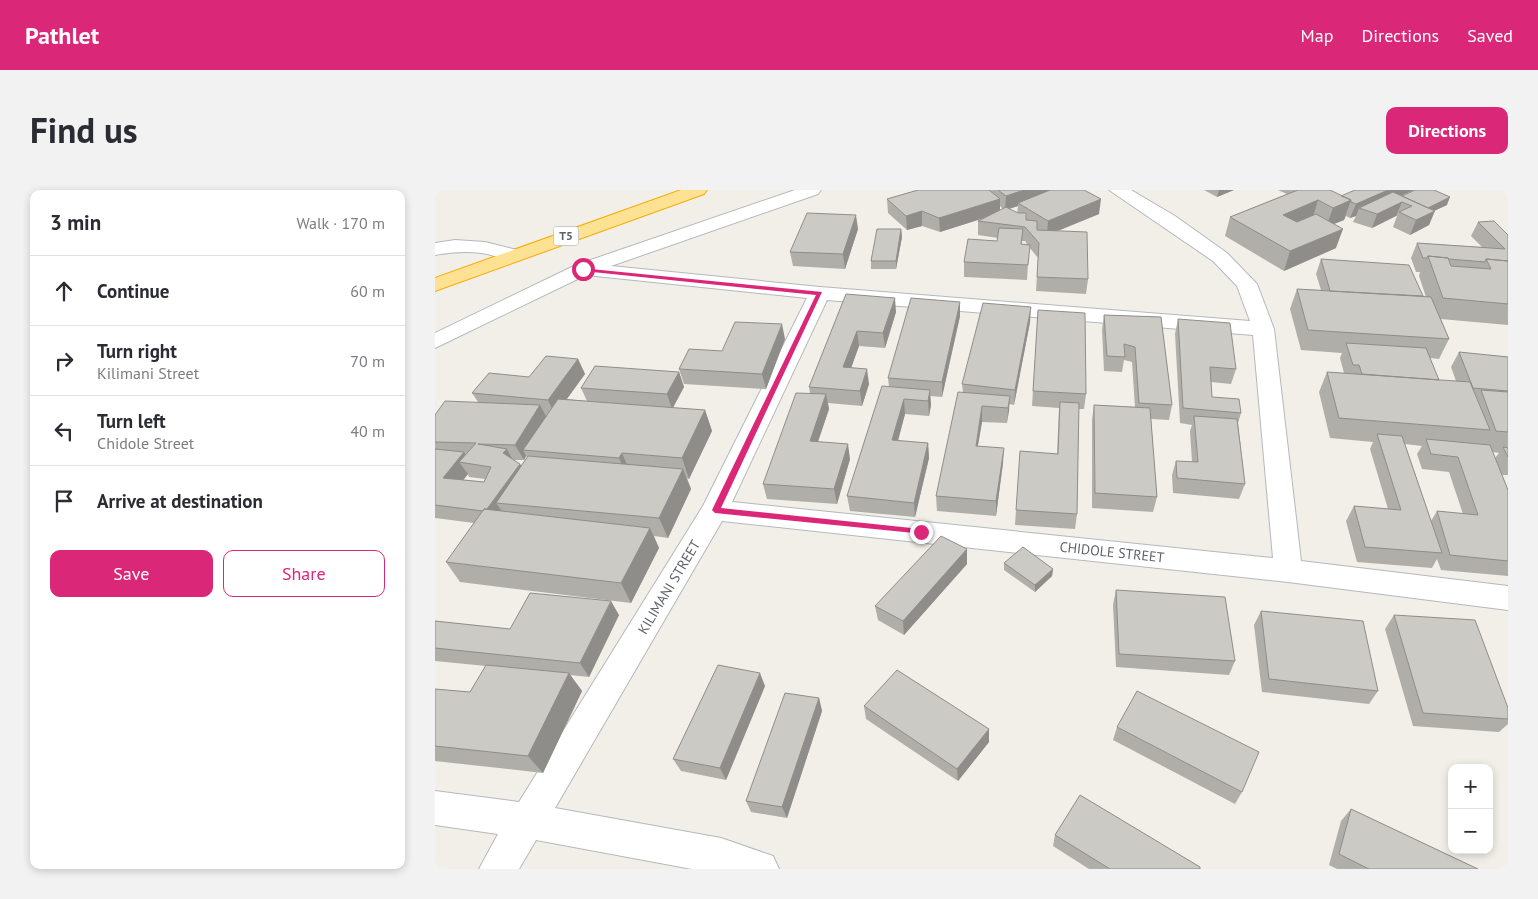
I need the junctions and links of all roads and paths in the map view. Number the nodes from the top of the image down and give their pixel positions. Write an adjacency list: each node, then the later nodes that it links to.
1 (698, 190): 5 (highway, T5)
2 (812, 190): 6 (street)
3 (1118, 190): 10 (street)
4 (435, 249): 5 (street)
5 (514, 255): 7 (highway, T5)
6 (583, 269): 8 (street); 9 (street)
7 (435, 285)
8 (819, 293): 10 (street); 13 (street, KILIMANI STREET)
9 (463, 329): 11 (street); 12 (street)
10 (1263, 329): 14 (street)
11 (435, 341)
12 (435, 362)
13 (715, 510): 14 (street, CHIDOLE STREET); 17 (street, KILIMANI STREET)
14 (1289, 571): 15 (street, CHIDOLE STREET)
15 (1508, 598)
16 (435, 808): 17 (street)
17 (529, 821): 18 (street, KILIMANI STREET); 19 (street)
18 (498, 869)
19 (760, 869)

